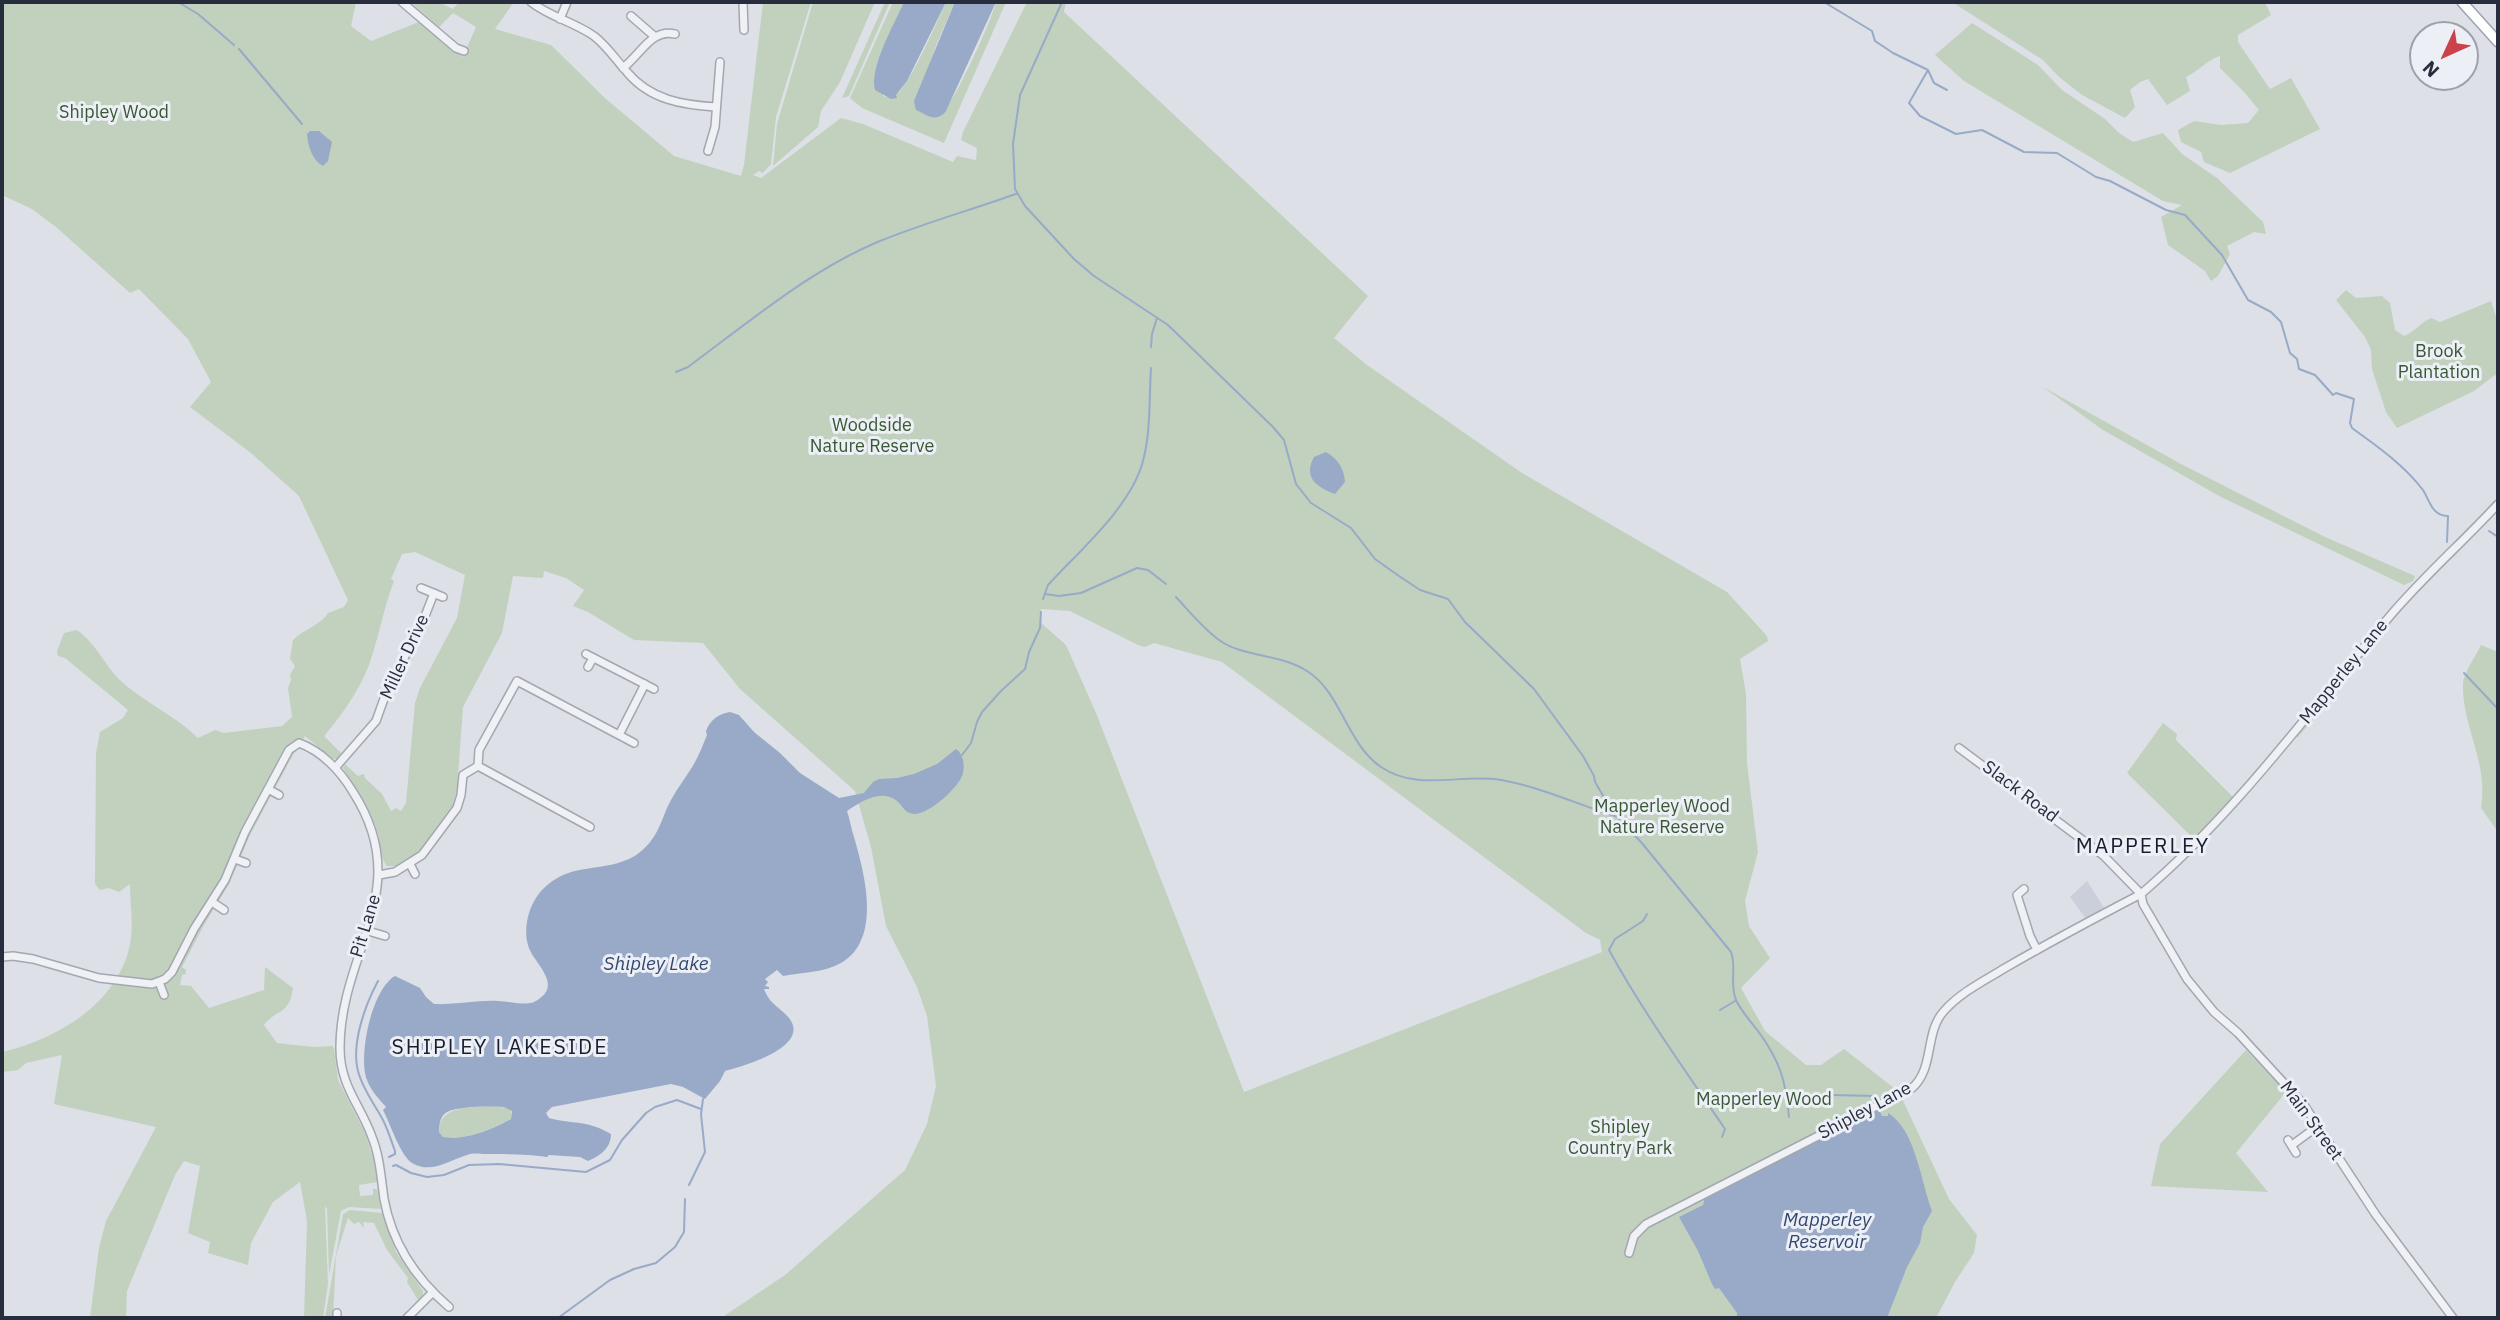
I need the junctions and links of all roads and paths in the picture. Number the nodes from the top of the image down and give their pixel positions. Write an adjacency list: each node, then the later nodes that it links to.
1 (402, 2): 12 (street)
2 (531, 2): 7 (street)
3 (567, 2): 7 (street)
4 (743, 2): 8 (street)
5 (2462, 2): 11 (main road)
6 (631, 16): 10 (street)
7 (560, 19): 14 (street)
8 (744, 30)
9 (675, 34): 10 (street)
10 (654, 36): 14 (street)
11 (2498, 42)
12 (464, 51)
13 (720, 62): 15 (street)
14 (623, 68): 15 (street)
15 (716, 107): 16 (street)
16 (708, 151)
17 (2498, 504): 38 (street, Mapperley Lane)
18 (421, 587): 19 (street, Miller Drive)
19 (434, 593): 20 (street, Miller Drive); 28 (street, Miller Drive)
20 (443, 597)
21 (588, 667): 22 (street)
22 (645, 684): 23 (street); 24 (street)
23 (654, 689)
24 (619, 735): 25 (street); 27 (street)
25 (634, 743)
26 (1959, 748): 38 (street, Slack Road)
27 (478, 766): 31 (street); 34 (street)
28 (335, 768): 29 (street, Pit Lane); 36 (street, Pit Lane)
29 (268, 789): 30 (street); 32 (street, Pit Lane)
30 (279, 795)
31 (590, 827)
32 (235, 859): 33 (street); 39 (street, Pit Lane)
33 (246, 863)
34 (410, 864): 35 (street); 36 (street)
35 (415, 874)
36 (379, 875): 41 (street, Pit Lane)
37 (2024, 889): 43 (street)
38 (2141, 894): 43 (street, Shipley Lane); 47 (street, Main Street)
39 (212, 902): 40 (street); 45 (street, Pit Lane)
40 (224, 910)
41 (368, 931): 42 (street); 50 (street, Pit Lane)
42 (385, 936)
43 (2037, 950): 51 (street, Shipley Lane)
44 (2, 957): 45 (street)
45 (159, 982): 46 (street)
46 (163, 995)
47 (2318, 1126): 48 (street); 55 (street, Main Street)
48 (2292, 1146)
49 (393, 1188): 50 (street)
50 (383, 1189): 52 (street, Pit Lane)
51 (1629, 1253)
52 (432, 1293): 53 (street, Pit Lane); 54 (street)
53 (449, 1307)
54 (407, 1318)
55 (2454, 1318)

